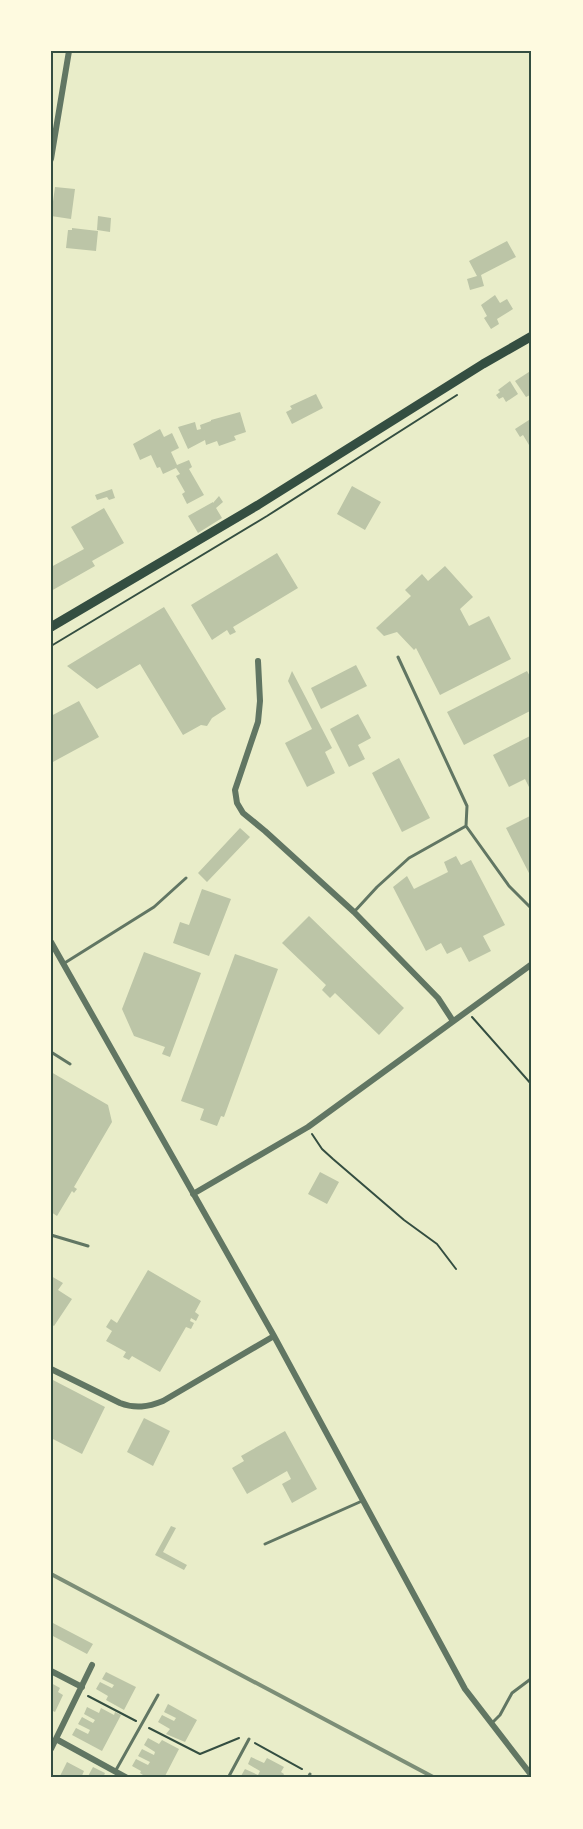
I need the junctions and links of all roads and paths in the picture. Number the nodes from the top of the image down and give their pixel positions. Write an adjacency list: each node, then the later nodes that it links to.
1 (69, 51): 2 (street)
2 (51, 159)
3 (532, 336): 5 (main road)
4 (457, 395): 6 (path)
5 (51, 627)
6 (51, 646)
7 (398, 657): 9 (lane)
8 (258, 661): 12 (street)
9 (466, 826): 11 (lane); 12 (lane)
10 (186, 878): 14 (lane)
11 (532, 909)
12 (354, 912): 17 (street)
13 (51, 942): 14 (street)
14 (63, 964): 22 (street)
15 (532, 964): 16 (street)
16 (467, 1011): 17 (street); 20 (path)
17 (453, 1021): 21 (street)
18 (51, 1052): 19 (lane)
19 (70, 1064)
20 (532, 1085)
21 (308, 1127): 22 (street); 25 (path)
22 (193, 1194): 26 (street)
23 (51, 1235): 24 (lane)
24 (88, 1246)
25 (456, 1269)
26 (274, 1336): 27 (street); 28 (street)
27 (51, 1369)
28 (363, 1501): 29 (lane); 35 (street)
29 (265, 1544)
30 (92, 1665): 33 (street)
31 (51, 1671): 33 (street)
32 (532, 1678): 35 (lane)
33 (81, 1690): 36 (path); 37 (street)
34 (158, 1695): 36 (lane)
35 (491, 1723): 42 (street)
36 (142, 1724): 38 (path); 40 (lane)
37 (57, 1739): 39 (street); 40 (street)
38 (249, 1739): 41 (path); 44 (lane)
39 (51, 1749)
40 (116, 1772): 43 (street)
41 (310, 1774): 45 (lane)
42 (532, 1776)
43 (127, 1778)
44 (228, 1778)
45 (308, 1778)

